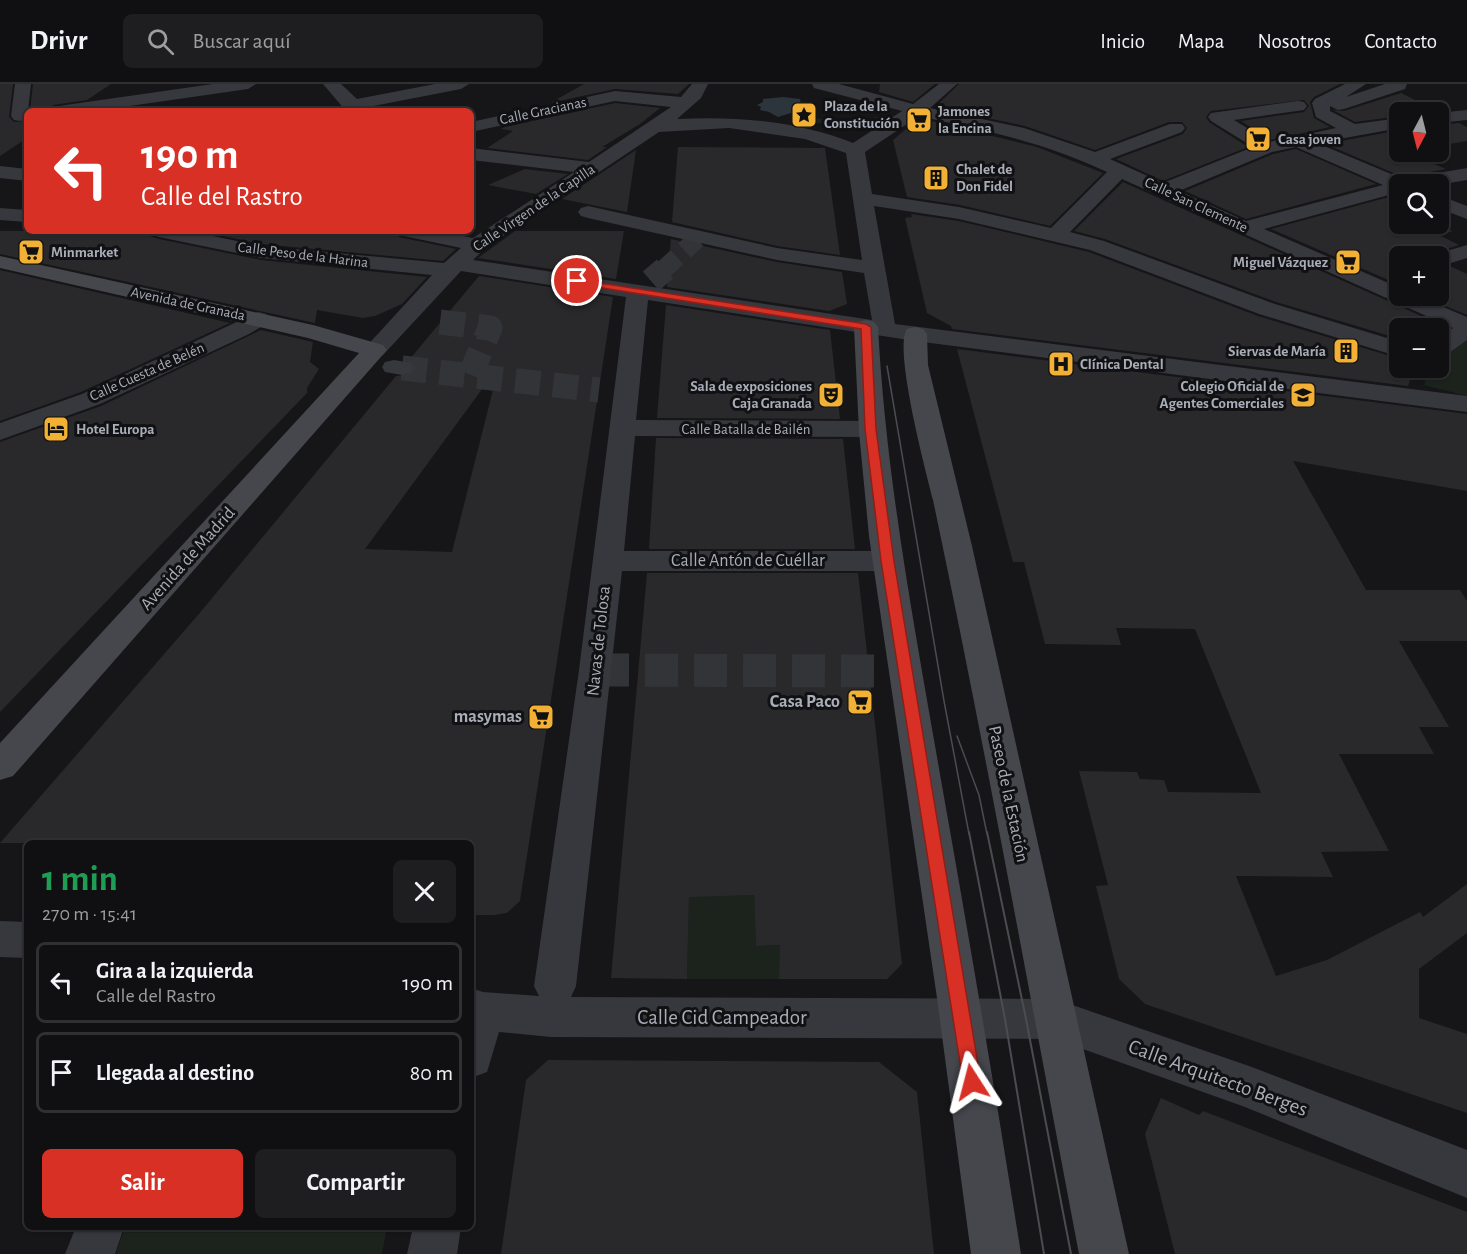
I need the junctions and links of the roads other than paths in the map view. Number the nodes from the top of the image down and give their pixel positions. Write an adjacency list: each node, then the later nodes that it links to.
1 (23, 84): 16 (street)
2 (248, 84): 12 (street)
3 (331, 84): 13 (street)
4 (461, 84): 13 (street)
5 (820, 84): 14 (street, Calle San Clemente)
6 (949, 84): 14 (street)
7 (1358, 84): 15 (street)
8 (1396, 84): 15 (street)
9 (608, 90): 10 (street, Calle Gracianas); 21 (street, Calle Gracianas)
10 (693, 94): 22 (street); 24 (street)
11 (1298, 106): 28 (street)
12 (80, 108)
13 (354, 108)
14 (916, 110): 29 (street); 31 (street, Calle San Clemente)
15 (1322, 111): 26 (street)
16 (23, 115): 19 (street); 23 (street)
17 (1467, 115): 18 (street)
18 (1449, 117)
19 (0, 118)
20 (1389, 125): 26 (street)
21 (474, 126)
22 (746, 126): 24 (street); 29 (street)
23 (0, 128)
24 (651, 128): 32 (street, Calle Virgen de la Capilla)
25 (1176, 128): 31 (street)
26 (1352, 130): 27 (street)
27 (1295, 140): 28 (street); 38 (street)
28 (1267, 148): 40 (street)
29 (855, 150): 41 (street)
30 (474, 154): 32 (street)
31 (1096, 158): 33 (street, Calle San Clemente)
32 (593, 168): 51 (street, Calle Virgen de la Capilla)
33 (1121, 170): 40 (street, Calle San Clemente); 50 (street)
34 (0, 172): 36 (street)
35 (1467, 174): 37 (street)
36 (24, 175)
37 (1449, 177)
38 (1389, 181)
39 (1389, 189): 47 (street)
40 (1161, 190): 47 (street, Calle San Clemente)
41 (862, 198): 50 (street); 56 (street)
42 (1449, 206): 44 (street)
43 (590, 210): 56 (street)
44 (1467, 213)
45 (0, 214): 46 (street)
46 (24, 216)
47 (1244, 228): 58 (street, Calle San Clemente)
48 (174, 234): 55 (street, Calle Peso de la Harina)
49 (421, 234): 51 (street)
50 (1057, 234): 64 (street)
51 (477, 245): 55 (street, Calle Virgen de la Capilla)
52 (1467, 251): 53 (street)
53 (1449, 257)
54 (0, 262): 60 (main road, Avenida de Granada)
55 (452, 267): 62 (street, Calle Peso de la Harina); 65 (street, Calle Virgen de la Capilla)
56 (873, 268): 62 (street)
57 (1389, 279): 58 (street)
58 (1374, 284): 61 (street, Calle San Clemente)
59 (644, 287): 69 (street, Navas de Tolosa)
60 (258, 319): 65 (main road, Avenida de Granada); 67 (street, Calle Cuesta de Belén)
61 (1467, 328): 63 (street)
62 (888, 329): 66 (street, Calle Peso de la Harina); 70 (main road); 80 (main road, Paseo de la Estación)
63 (1449, 342)
64 (1389, 347)
65 (390, 362): 74 (main road, Avenida de Madrid)
66 (1467, 404)
67 (33, 418): 68 (street); 71 (street)
68 (0, 423)
69 (622, 428): 70 (street, Calle Batalla de Bailén); 72 (street, Navas de Tolosa)
70 (870, 429): 73 (main road)
71 (0, 432)
72 (608, 561): 73 (street, Calle Antón de Cuéllar); 77 (street, Navas de Tolosa)
73 (887, 561): 79 (main road)
74 (0, 766)
75 (0, 939): 76 (street)
76 (24, 940)
77 (555, 986)
78 (477, 1009): 79 (street, Calle Cid Campeador); 81 (street)
79 (962, 1018): 80 (street, Calle Arquitecto Berges); 87 (main road)
80 (1055, 1019): 82 (street, Calle Arquitecto Berges); 88 (main road, Paseo de la Estación)
81 (474, 1034)
82 (1467, 1174)
83 (99, 1230): 85 (street)
84 (436, 1230): 86 (street)
85 (90, 1254)
86 (432, 1254)
87 (996, 1254)
88 (1104, 1254)

